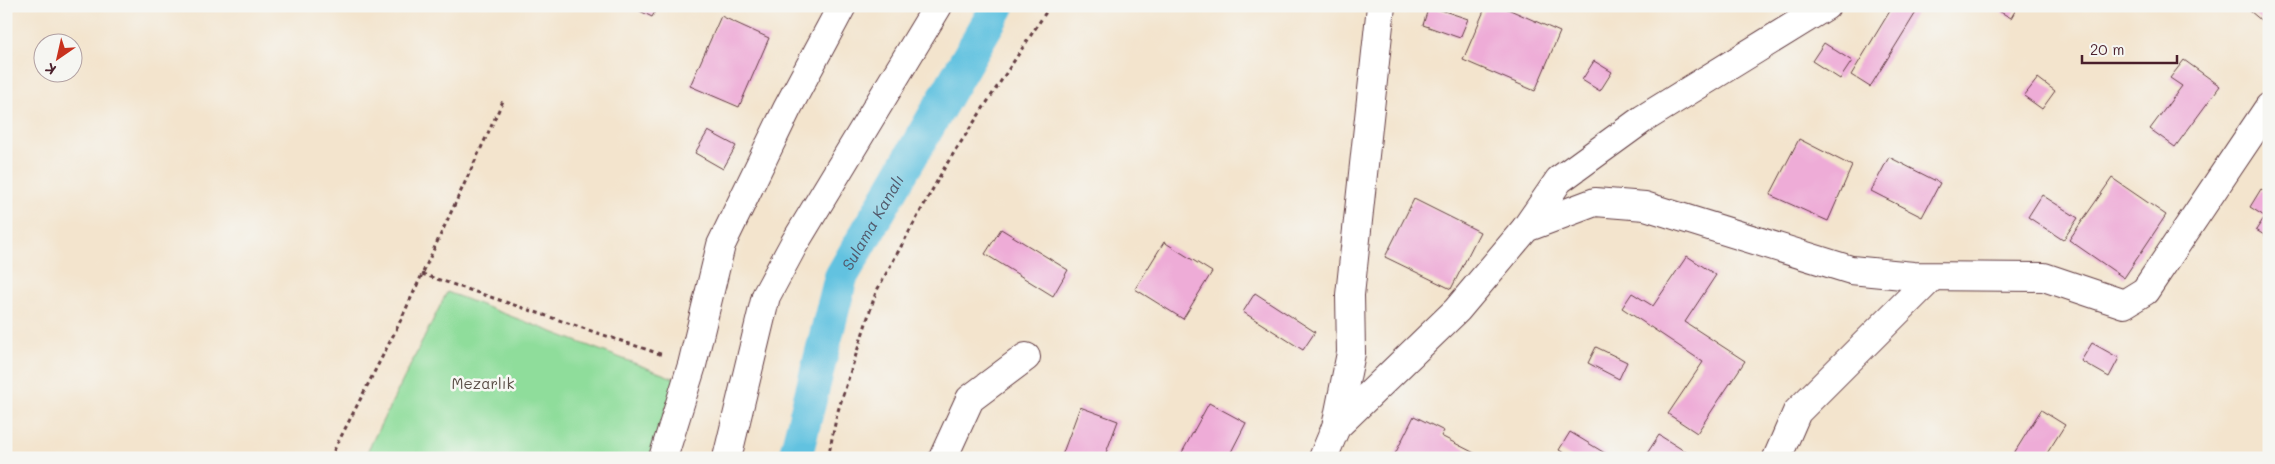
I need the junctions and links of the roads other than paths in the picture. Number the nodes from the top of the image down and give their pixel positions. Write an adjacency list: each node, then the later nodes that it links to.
1 (842, 6): 10 (street)
2 (938, 6): 11 (street)
3 (1381, 6): 9 (street)
4 (1826, 6): 6 (street)
5 (2269, 107): 7 (street)
6 (1526, 228): 7 (street); 9 (street)
7 (1932, 277): 14 (street)
8 (1026, 357): 12 (street)
9 (1336, 427): 13 (street)
10 (663, 458)
11 (727, 458)
12 (943, 458)
13 (1323, 458)
14 (1777, 458)

